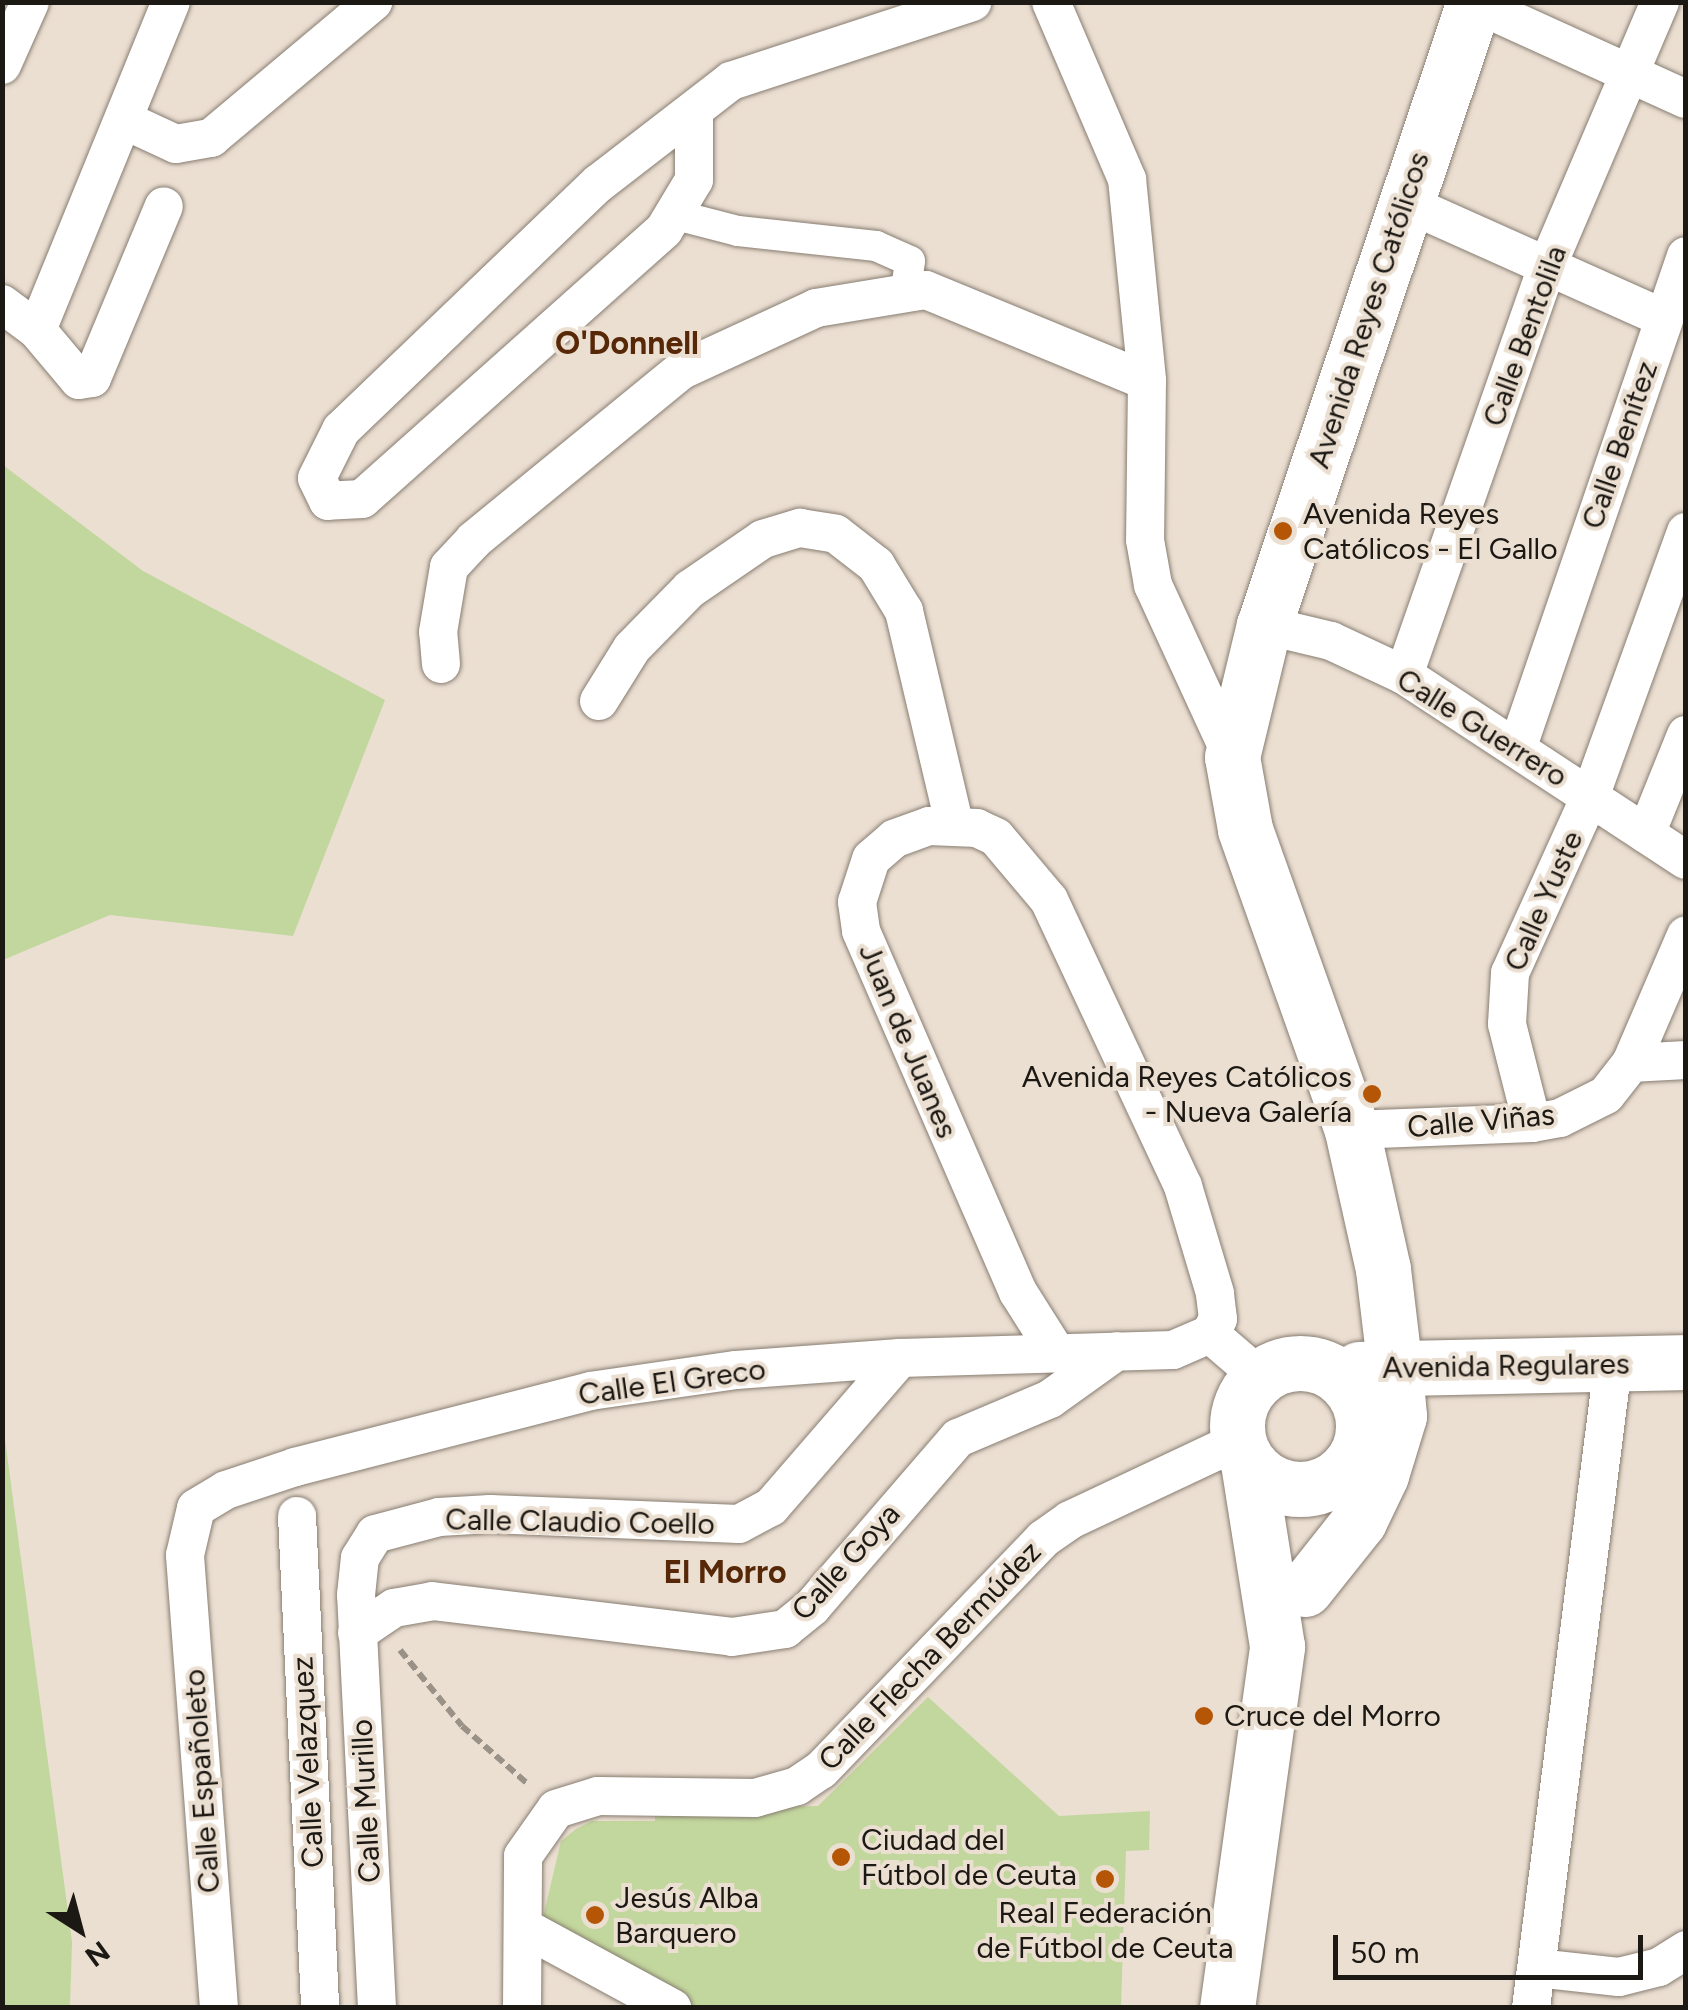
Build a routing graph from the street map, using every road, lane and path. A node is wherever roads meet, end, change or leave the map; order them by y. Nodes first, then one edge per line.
1 (30, 2) edge
2 (171, 2) edge
3 (373, 2) edge
4 (972, 2) edge
5 (1051, 2) edge
6 (1660, 2) edge
7 (1474, 3) edge
8 (2, 66) edge
9 (1632, 76) junction
10 (1686, 99) edge
11 (694, 114) junction
12 (124, 120) junction
13 (1404, 202) junction
14 (164, 206) dead end
15 (676, 215) junction
16 (1686, 256) edge
17 (1549, 262) junction
18 (906, 289) junction
19 (2, 304) edge
20 (1674, 322) edge
21 (37, 330) junction
22 (1147, 381) junction
23 (1686, 532) edge
24 (1264, 625) junction
25 (441, 664) dead end
26 (1404, 676) junction
27 (599, 700) dead end
28 (1686, 735) edge
29 (1516, 749) junction
30 (1232, 757) junction
31 (1590, 797) junction
32 (955, 826) junction
33 (1646, 834) junction
34 (1686, 860) edge
35 (1682, 951) edge
36 (1686, 1060) edge
37 (1631, 1063) junction
38 (1532, 1124) junction
39 (1352, 1130) junction
40 (1387, 1303) junction
41 (1210, 1334) junction
42 (1056, 1352) junction
43 (1116, 1352) junction
44 (900, 1358) junction
45 (1686, 1362) edge
46 (1613, 1365) junction
47 (1326, 1368) junction
48 (1260, 1377) junction
49 (1397, 1393) junction
50 (1243, 1452) junction
51 (1342, 1472) junction
52 (296, 1516) dead end
53 (186, 1555) joint
54 (1305, 1589) junction
55 (363, 1616) junction
56 (1276, 1646) junction
57 (556, 1809) junction
58 (523, 1927) junction
59 (1686, 1950) edge
60 (1537, 1968) junction
61 (218, 2008) edge
62 (320, 2008) edge
63 (378, 2008) edge
64 (522, 2008) edge
65 (672, 2008) edge
66 (1227, 2008) edge
67 (1531, 2008) edge

1 - 8 street
2 - 12 street
3 - 12 street
4 - 11 street
5 - 22 street
6 - 9 street, Calle Bentolila
7 - 9 street
7 - 13 main road, Avenida Reyes Católicos
9 - 10 street
9 - 17 street, Calle Bentolila
11 - 15 street
11 - 15 street
12 - 21 street
13 - 17 street
13 - 24 main road, Avenida Reyes Católicos
14 - 21 street
15 - 18 street
16 - 20 street, Calle Benítez
17 - 20 street
17 - 26 street, Calle Bentolila
18 - 22 street
18 - 25 street
19 - 21 street
20 - 29 street, Calle Benítez
22 - 30 street
23 - 31 street, Calle Yuste
24 - 26 street, Calle Guerrero
24 - 30 main road, Avenida Reyes Católicos
26 - 29 street, Calle Guerrero
27 - 32 street
28 - 33 street
29 - 31 street, Calle Guerrero
30 - 39 main road, Avenida Reyes Católicos
31 - 33 street, Calle Guerrero
31 - 38 street, Calle Yuste
32 - 41 street, Juan de Juanes
32 - 42 street, Juan de Juanes
33 - 34 street, Calle Guerrero
35 - 37 street, Calle Viñas
36 - 37 street
37 - 38 street, Calle Viñas
38 - 39 street, Calle Viñas
39 - 40 main road, Avenida Reyes Católicos
40 - 47 main road
40 - 49 main road, Avenida Reyes Católicos
41 - 43 street, Calle El Greco
41 - 48 street
42 - 43 street, Calle El Greco
42 - 44 street, Calle El Greco
43 - 55 street, Calle Goya
44 - 53 street, Calle El Greco
44 - 55 street, Calle Claudio Coello
45 - 46 main road, Avenida Regulares
46 - 49 main road, Avenida Regulares
46 - 60 street
47 - 48 main road
47 - 49 main road, Avenida Regulares
47 - 51 main road
48 - 50 main road
49 - 51 main road
49 - 54 main road
50 - 51 main road
50 - 56 main road
50 - 57 street, Calle Flecha Bermúdez
51 - 54 main road
52 - 62 street, Calle Velazquez
53 - 61 street, Calle Españoleto
54 - 56 main road
55 - 57 path
55 - 63 street, Calle Murillo
56 - 66 main road
57 - 58 street
58 - 64 street
58 - 65 street
59 - 60 street
60 - 67 street

